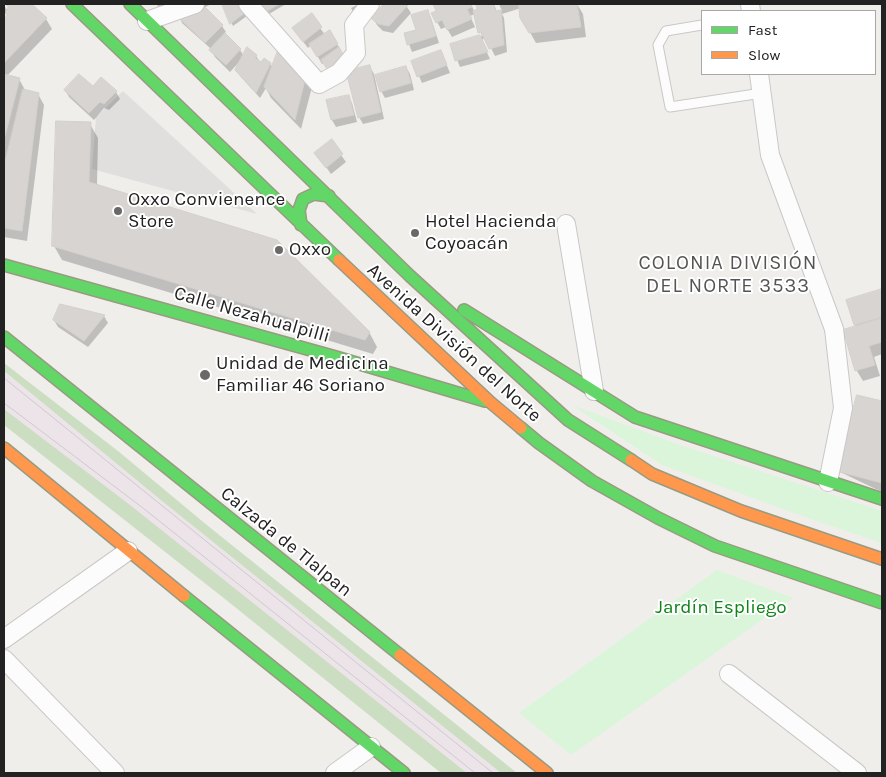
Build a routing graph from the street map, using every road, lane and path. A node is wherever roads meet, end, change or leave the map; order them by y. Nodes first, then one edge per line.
1 (72, 4) edge
2 (130, 4) edge
3 (195, 4) edge
4 (248, 4) edge
5 (370, 4) edge
6 (147, 20) junction
7 (701, 25) edge
8 (759, 75) edge
9 (165, 77) dead end
10 (220, 91) junction
11 (762, 93) junction
12 (220, 110) dead end
13 (205, 116) dead end
14 (328, 196) junction
15 (566, 224) dead end
16 (301, 225) junction
17 (4, 265) edge
18 (410, 276) junction
19 (4, 337) edge
20 (594, 391) junction
21 (490, 402) junction
22 (4, 448) edge
23 (828, 482) junction
24 (882, 499) edge
25 (128, 551) junction
26 (882, 559) edge
27 (882, 603) edge
28 (4, 639) edge
29 (4, 659) edge
30 (729, 674) dead end
31 (371, 747) junction
32 (115, 773) edge
33 (335, 773) edge
34 (404, 773) edge
35 (547, 773) edge
36 (857, 773) edge

1 - 16 main road, Avenida División del Norte
2 - 6 main road, Avenida División del Norte
3 - 6 street
4 - 5 street
6 - 10 main road, Avenida División del Norte
7 - 11 lane
8 - 11 street
9 - 13 main road
10 - 12 main road
10 - 14 main road, Avenida División del Norte
11 - 23 street
14 - 16 main road
14 - 18 main road, Avenida División del Norte
15 - 20 street
16 - 21 main road, Avenida División del Norte
17 - 21 main road, Calle Nezahualpilli
18 - 20 main road, Avenida División del Norte
18 - 26 main road, Avenida División del Norte
19 - 35 main road, Calzada de Tlalpan
20 - 23 main road, Avenida División del Norte
21 - 27 main road, Avenida División del Norte
22 - 25 main road
23 - 24 main road, Avenida División del Norte
25 - 28 street
25 - 31 main road
29 - 32 street
30 - 36 street
31 - 33 street
31 - 34 main road

